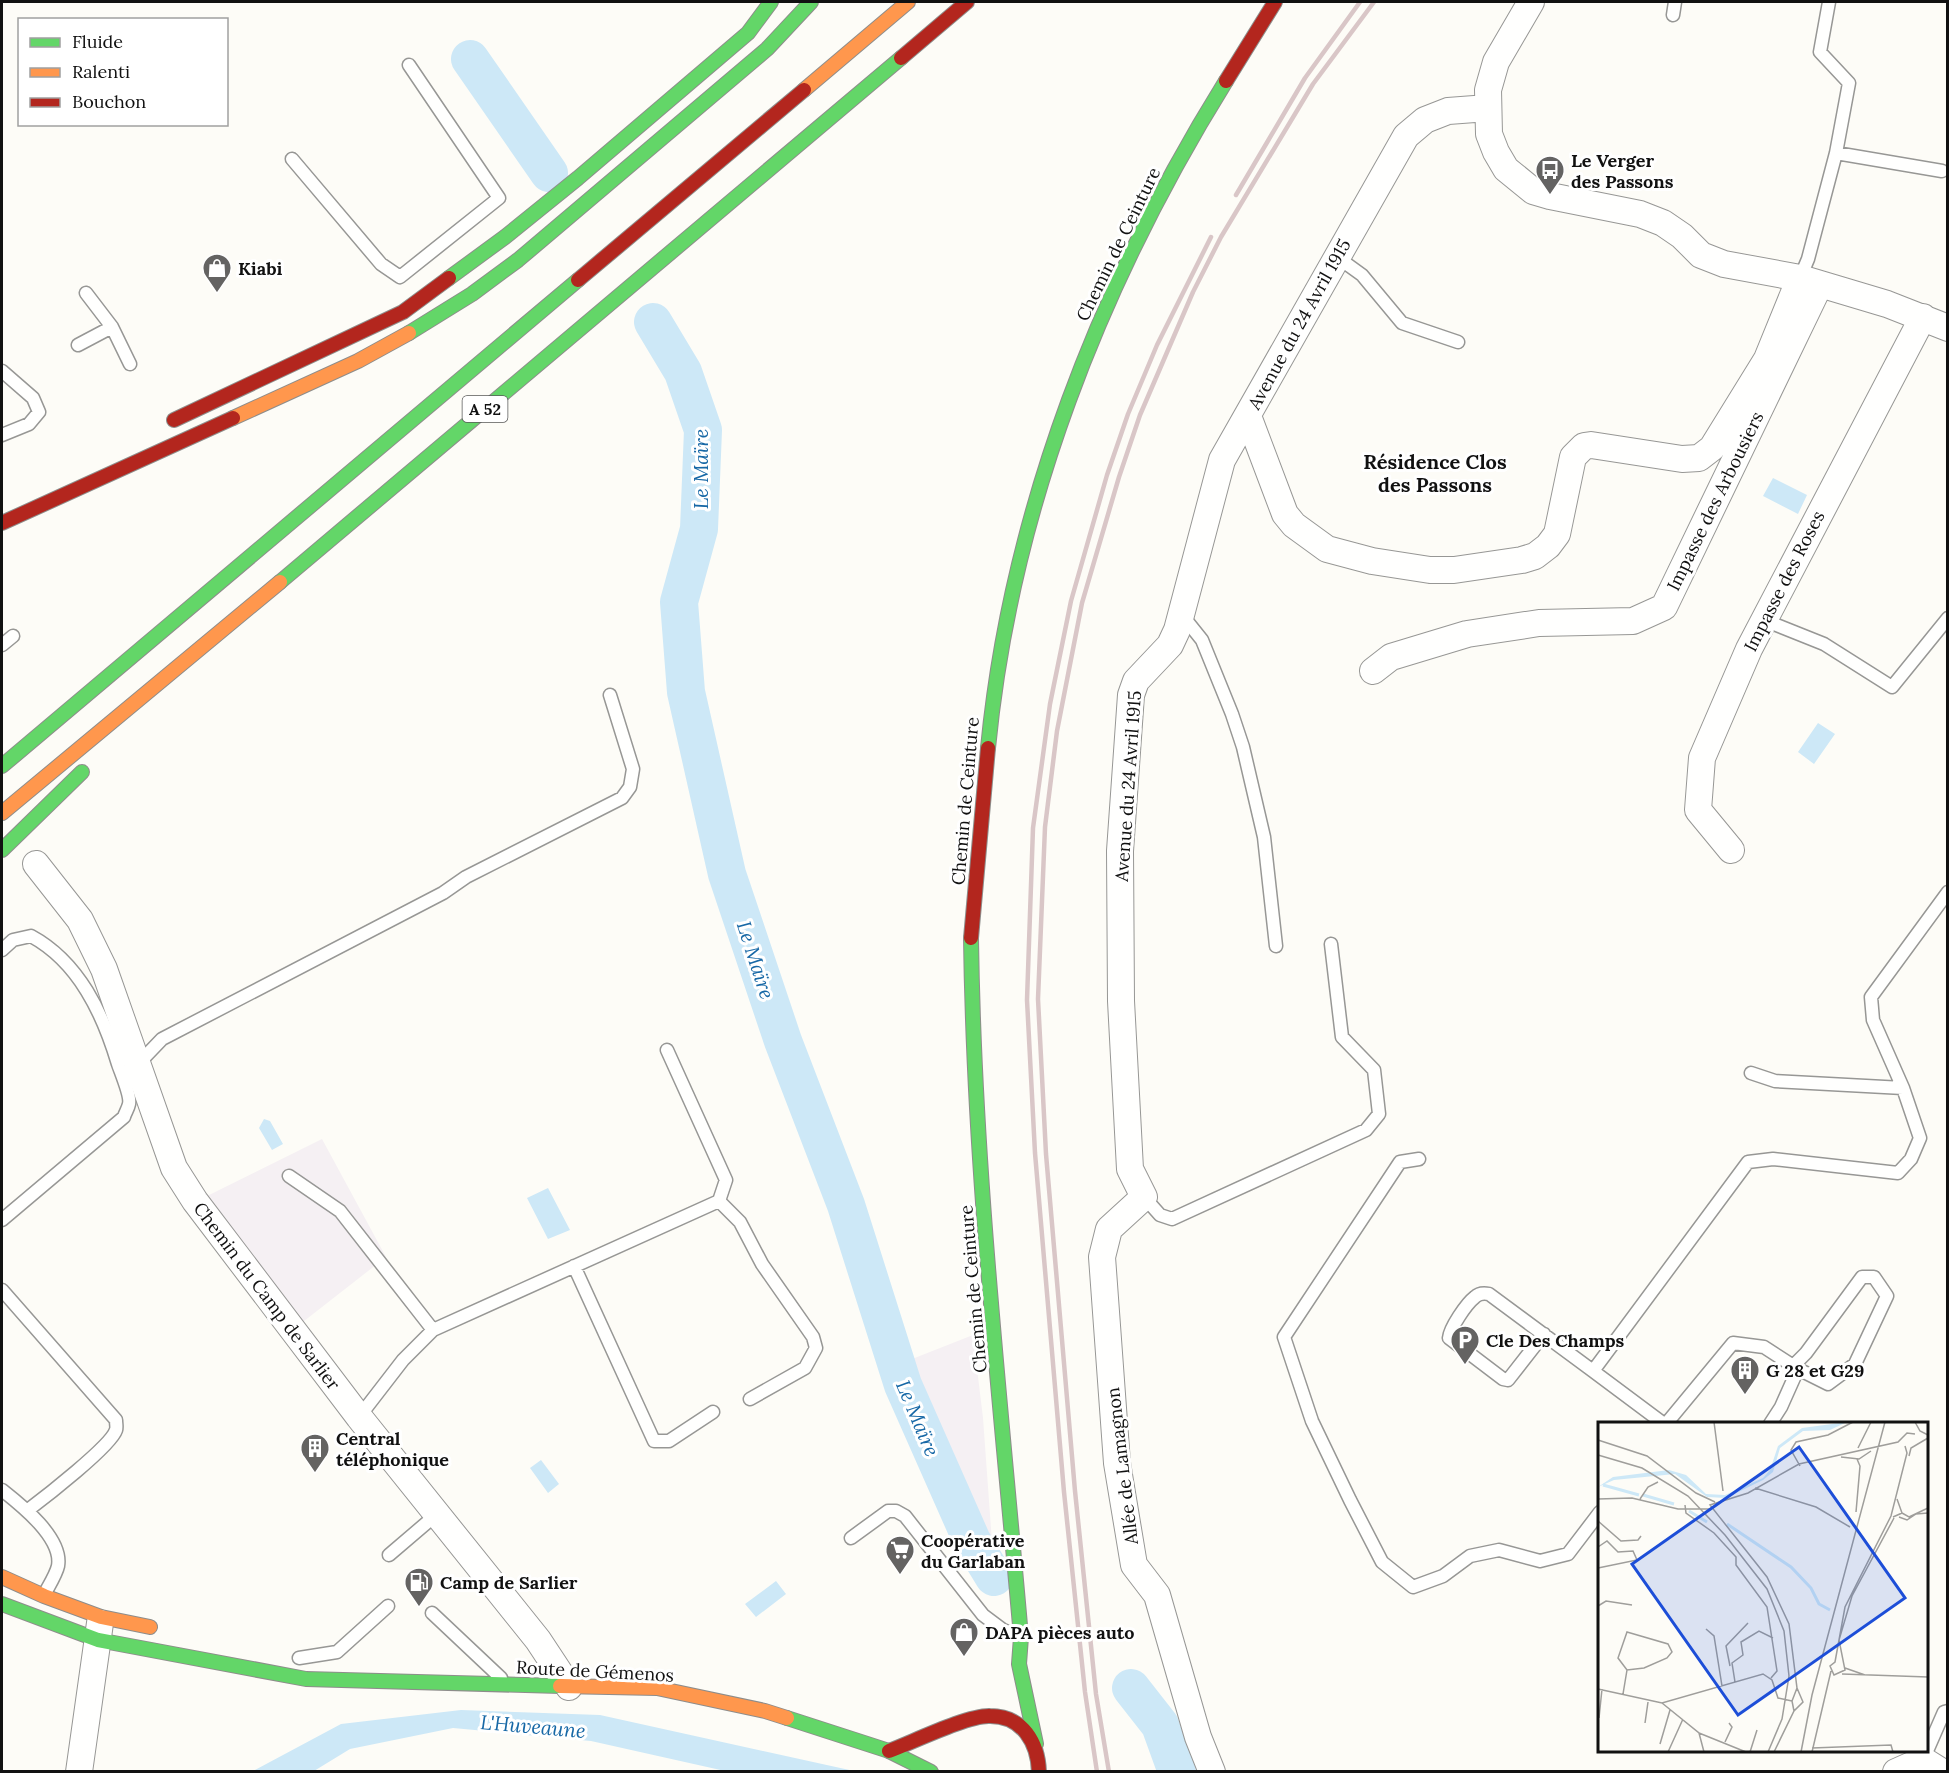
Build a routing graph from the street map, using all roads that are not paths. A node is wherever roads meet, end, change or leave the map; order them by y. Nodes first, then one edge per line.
1 (771, 2) edge
2 (811, 2) edge
3 (908, 2) edge
4 (967, 2) edge
5 (1275, 2) edge
6 (1531, 2) edge
7 (1675, 2) edge
8 (1829, 2) edge
9 (1673, 15) dead end
10 (410, 64) dead end
11 (1488, 108) junction
12 (1836, 153) junction
13 (292, 159) dead end
14 (1942, 171) dead end
15 (1337, 257) junction
16 (1810, 281) junction
17 (86, 293) dead end
18 (1923, 317) junction
19 (112, 327) junction
20 (1947, 328) edge
21 (1458, 342) dead end
22 (78, 345) dead end
23 (130, 364) dead end
24 (2, 371) edge
25 (1248, 416) junction
26 (161, 426) dead end
27 (2, 435) edge
28 (433, 454) junction
29 (2, 523) edge
30 (1182, 614) junction
31 (1947, 618) edge
32 (1764, 620) junction
33 (13, 636) dead end
34 (2, 645) edge
35 (1373, 671) dead end
36 (190, 675) dead end
37 (610, 695) dead end
38 (94, 761) dead end
39 (2, 765) edge
40 (2, 813) edge
41 (2, 850) edge
42 (1731, 850) dead end
43 (36, 864) dead end
44 (1947, 892) edge
45 (1331, 944) dead end
46 (1276, 946) dead end
47 (2, 950) edge
48 (667, 1050) dead end
49 (138, 1064) junction
50 (1750, 1073) dead end
51 (1903, 1088) junction
52 (1419, 1159) dead end
53 (290, 1176) dead end
54 (1144, 1197) junction
55 (719, 1201) junction
56 (2, 1220) edge
57 (574, 1266) junction
58 (2, 1290) edge
59 (433, 1330) junction
60 (1544, 1334) junction
61 (1796, 1368) junction
62 (1593, 1371) junction
63 (750, 1399) dead end
64 (713, 1412) dead end
65 (359, 1417) junction
66 (1662, 1422) edge
67 (1667, 1422) edge
68 (1771, 1422) edge
69 (2, 1490) edge
70 (28, 1510) junction
71 (1598, 1513) edge
72 (437, 1514) junction
73 (851, 1538) dead end
74 (389, 1555) dead end
75 (2, 1577) edge
76 (44, 1596) junction
77 (2, 1604) edge
78 (388, 1606) dead end
79 (432, 1613) dead end
80 (99, 1628) junction
81 (159, 1629) dead end
82 (1021, 1637) junction
83 (293, 1656) joint
84 (1019, 1664) junction
85 (363, 1681) junction
86 (1008, 1683) dead end
87 (508, 1685) junction
88 (569, 1687) junction
89 (996, 1702) dead end
90 (1947, 1711) edge
91 (988, 1714) junction
92 (967, 1720) junction
93 (949, 1740) dead end
94 (1036, 1744) junction
95 (889, 1751) junction
96 (1932, 1766) edge
97 (938, 1768) edge
98 (1040, 1771) edge
99 (79, 1772) edge
100 (1212, 1772) edge
101 (1896, 1772) edge

1 - 26 main road
2 - 29 main road
3 - 39 main road, A 52
4 - 28 main road, A 52
5 - 82 main road, Chemin de Ceinture
6 - 11 street
7 - 9 lane
8 - 12 lane
10 - 13 lane
11 - 15 street, Avenue du 24 Avril 1915
11 - 16 street
12 - 14 lane
12 - 16 lane
15 - 21 lane
15 - 25 street, Avenue du 24 Avril 1915
16 - 18 street
16 - 25 street
16 - 35 street, Impasse des Arbousiers
17 - 19 lane
18 - 20 street
18 - 32 street, Impasse des Roses
19 - 22 lane
19 - 23 lane
24 - 27 lane
25 - 30 street, Avenue du 24 Avril 1915
28 - 36 main road
28 - 40 main road, A 52
30 - 46 lane
30 - 54 street, Avenue du 24 Avril 1915
31 - 32 lane
32 - 42 street, Impasse des Roses
33 - 34 lane
37 - 49 lane
38 - 41 main road
43 - 49 street, Chemin du Camp de Sarlier
44 - 51 lane
45 - 54 lane
47 - 56 lane
48 - 55 lane
49 - 65 street, Chemin du Camp de Sarlier
50 - 51 lane
51 - 62 lane
52 - 71 lane
53 - 59 lane
54 - 100 street, Allée de Lamagnon
55 - 57 lane
55 - 63 lane
57 - 59 lane
57 - 64 lane
58 - 70 lane
59 - 65 lane
60 - 60 lane
60 - 62 lane
61 - 61 lane
61 - 67 lane
61 - 68 lane
62 - 66 lane
65 - 72 street, Chemin du Camp de Sarlier
69 - 70 lane
70 - 76 lane
72 - 74 lane
72 - 88 street, Chemin du Camp de Sarlier
73 - 82 lane
75 - 76 main road, Route de Gémenos
76 - 80 main road, Route de Gémenos
77 - 80 main road, Route de Gémenos
78 - 83 lane
79 - 87 lane
80 - 81 main road, Route de Gémenos
80 - 85 main road, Route de Gémenos
80 - 99 street
82 - 84 main road, Chemin de Ceinture
83 - 85 main road, Route de Gémenos
84 - 86 main road, Chemin de Ceinture
84 - 94 main road, Chemin de Ceinture
85 - 87 main road, Route de Gémenos
87 - 88 main road, Route de Gémenos
88 - 95 main road, Route de Gémenos
89 - 91 main road
90 - 96 lane
91 - 92 main road
91 - 94 main road
92 - 93 main road
92 - 95 main road
94 - 98 main road, Chemin de Ceinture
95 - 97 main road, Route de Gémenos
96 - 101 street

